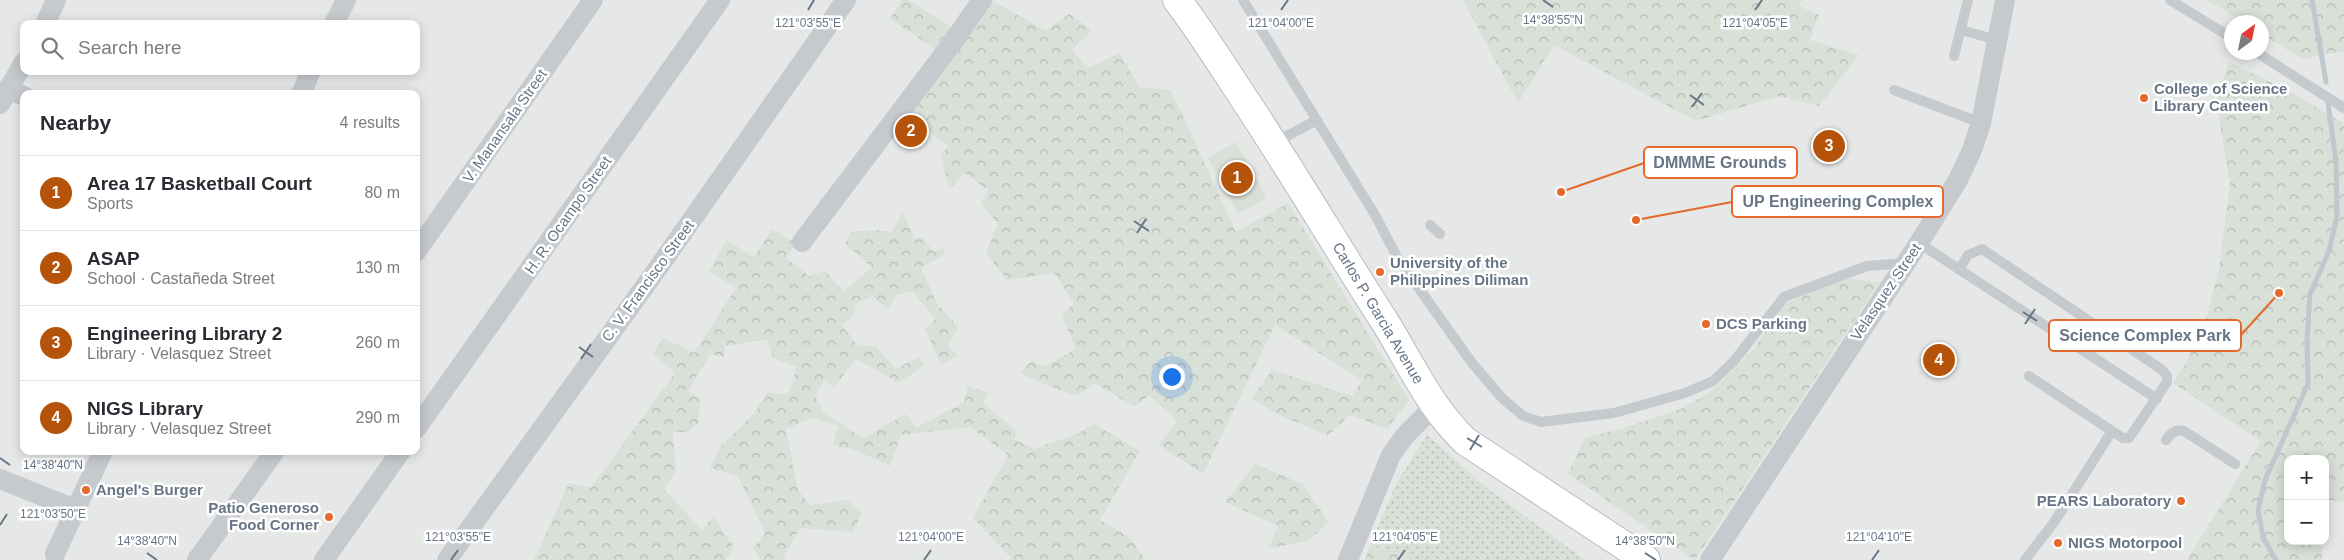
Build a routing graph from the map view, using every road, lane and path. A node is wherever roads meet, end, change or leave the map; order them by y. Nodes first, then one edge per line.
1 (56, 0) edge
2 (346, 0) edge
3 (593, 0) edge
4 (720, 0) edge
5 (846, 0) edge
6 (982, 0) edge
7 (1177, 0) edge
8 (1243, 0) edge
9 (1968, 0) edge
10 (2005, 0) edge
11 (2170, 0) edge
12 (47, 20) edge
13 (336, 20) edge
14 (1961, 30) junction
15 (2224, 33) edge
16 (1997, 40) junction
17 (1954, 56) dead end
18 (2269, 60) edge
19 (20, 72) edge
20 (309, 75) edge
21 (303, 90) edge
22 (1894, 90) dead end
23 (10, 96) edge
24 (2344, 108) edge
25 (1317, 120) junction
26 (1981, 123) junction
27 (1274, 143) junction
28 (1430, 225) dead end
29 (1440, 234) dead end
30 (802, 242) dead end
31 (1919, 243) junction
32 (420, 246) edge
33 (1905, 263) junction
34 (1959, 270) junction
35 (2029, 376) dead end
36 (2157, 399) junction
37 (1434, 406) junction
38 (420, 423) edge
39 (2112, 431) junction
40 (2166, 440) dead end
41 (101, 455) edge
42 (272, 455) edge
43 (398, 455) edge
44 (2235, 464) dead end
45 (0, 479) edge
46 (75, 510) junction
47 (54, 554) dead end
48 (198, 560) edge
49 (324, 560) edge
50 (447, 560) edge
51 (1348, 560) edge
52 (1646, 560) edge
53 (1710, 560) edge
54 (2025, 560) edge

1 - 12 street
2 - 13 street
3 - 32 street, V. Manansala Street
4 - 38 street, H. R. Ocampo Street
5 - 50 street, C. V. Francisco Street
6 - 30 street
7 - 27 main road, Carlos P. Garcia Avenue
8 - 25 lane
9 - 14 lane
10 - 16 street, Velasquez Street
11 - 15 lane
14 - 16 lane
14 - 17 lane
16 - 26 street, Velasquez Street
18 - 24 lane
19 - 23 street
20 - 21 street
22 - 26 lane
25 - 27 lane
25 - 33 lane
26 - 31 street, Velasquez Street
27 - 37 main road, Carlos P. Garcia Avenue
28 - 29 lane
31 - 33 street, Velasquez Street
31 - 34 lane
33 - 53 street, Velasquez Street
34 - 36 lane
34 - 36 lane
35 - 39 lane
36 - 39 lane
37 - 51 street
37 - 52 main road, Carlos P. Garcia Avenue
39 - 54 lane
40 - 44 lane
41 - 46 street
42 - 48 street
43 - 49 street
45 - 46 street
46 - 47 street

